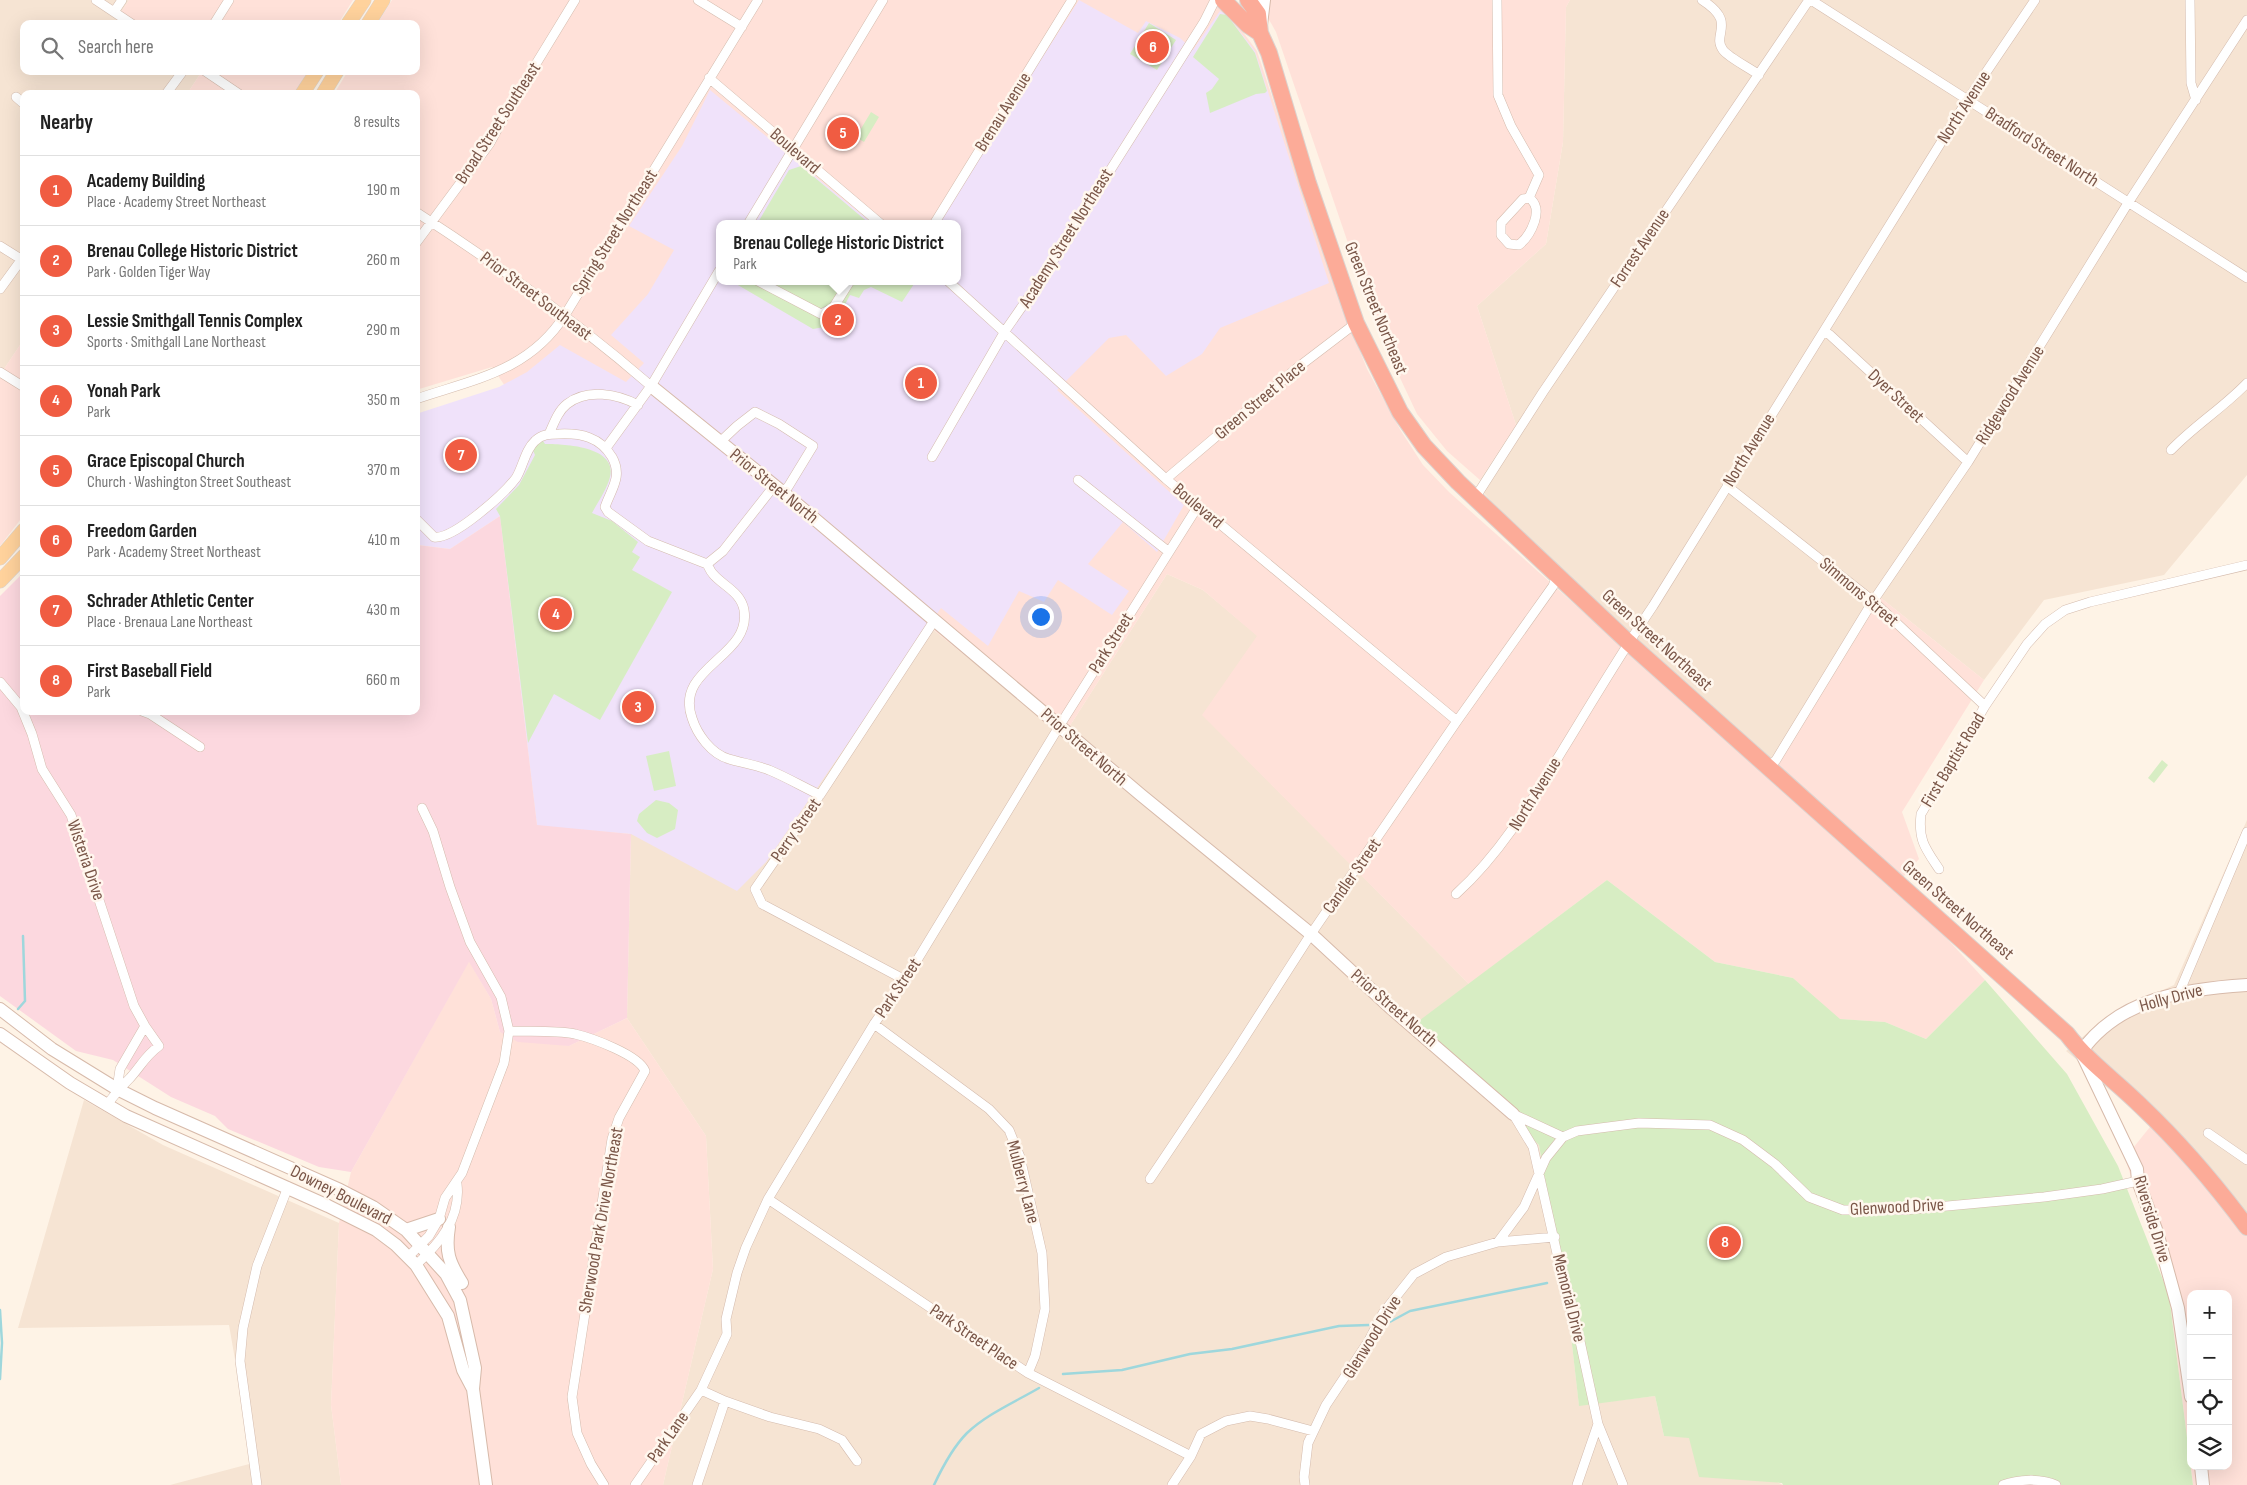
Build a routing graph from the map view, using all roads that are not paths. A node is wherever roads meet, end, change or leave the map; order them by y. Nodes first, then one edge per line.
1 (96, 0) edge
2 (122, 0) edge
3 (229, 0) edge
4 (364, 0) edge
5 (383, 0) edge
6 (574, 0) edge
7 (698, 0) edge
8 (758, 0) edge
9 (883, 0) edge
10 (1072, 0) edge
11 (1215, 0) edge
12 (1223, 0) edge
13 (1248, 0) edge
14 (1264, 0) edge
15 (1497, 0) edge
16 (1702, 0) edge
17 (1810, 0) edge
18 (2035, 0) edge
19 (2190, 0) edge
20 (114, 12) junction
21 (126, 20) edge
22 (216, 20) edge
23 (351, 20) edge
24 (370, 20) edge
25 (2247, 20) edge
26 (742, 27) junction
27 (1260, 33) junction
28 (180, 75) edge
29 (211, 75) edge
30 (314, 75) edge
31 (335, 75) edge
32 (1759, 75) junction
33 (709, 78) junction
34 (169, 90) edge
35 (233, 90) edge
36 (305, 90) edge
37 (326, 90) edge
38 (16, 97) dead end
39 (1968, 99) junction
40 (20, 100) edge
41 (2196, 100) junction
42 (794, 149) junction
43 (1529, 198) junction
44 (2128, 202) junction
45 (420, 214) edge
46 (750, 220) edge
47 (876, 220) edge
48 (936, 220) edge
49 (432, 222) junction
50 (420, 238) edge
51 (0, 246) edge
52 (20, 257) edge
53 (20, 263) edge
54 (716, 276) edge
55 (2247, 278) edge
56 (766, 285) edge
57 (847, 285) edge
58 (953, 285) edge
59 (0, 289) edge
60 (565, 315) junction
61 (1356, 323) junction
62 (1005, 331) junction
63 (1824, 331) junction
64 (0, 372) edge
65 (2247, 383) edge
66 (20, 384) edge
67 (651, 386) junction
68 (420, 398) edge
69 (638, 404) junction
70 (549, 434) junction
71 (720, 442) junction
72 (606, 448) junction
73 (2171, 450) dead end
74 (932, 457) dead end
75 (1968, 462) junction
76 (1166, 479) junction
77 (1078, 480) dead end
78 (1727, 486) junction
79 (778, 489) junction
80 (1475, 498) junction
81 (1198, 506) junction
82 (420, 523) edge
83 (20, 535) edge
84 (1169, 552) junction
85 (0, 558) edge
86 (20, 560) edge
87 (707, 564) junction
88 (2247, 565) edge
89 (1557, 576) junction
90 (0, 581) edge
91 (1873, 601) junction
92 (934, 621) junction
93 (1628, 642) junction
94 (0, 682) edge
95 (20, 704) edge
96 (1985, 706) junction
97 (26, 715) edge
98 (152, 715) edge
99 (1457, 721) junction
100 (1060, 725) junction
101 (200, 747) dead end
102 (1768, 768) junction
103 (820, 796) junction
104 (422, 808) dead end
105 (2247, 832) edge
106 (1939, 869) dead end
107 (1456, 894) dead end
108 (1311, 934) junction
109 (905, 980) junction
110 (2247, 985) edge
111 (2179, 993) junction
112 (0, 1009) edge
113 (874, 1024) junction
114 (145, 1026) junction
115 (508, 1031) junction
116 (0, 1034) edge
117 (2081, 1052) junction
118 (118, 1089) junction
119 (107, 1105) junction
120 (1512, 1114) junction
121 (2208, 1133) dead end
122 (1563, 1137) junction
123 (2247, 1160) edge
124 (293, 1170) junction
125 (1538, 1173) junction
126 (263, 1176) junction
127 (1150, 1179) dead end
128 (2138, 1181) junction
129 (320, 1182) junction
130 (457, 1184) junction
131 (288, 1187) junction
132 (768, 1199) junction
133 (444, 1223) junction
134 (2247, 1227) edge
135 (406, 1230) junction
136 (1555, 1237) junction
137 (1498, 1242) junction
138 (425, 1250) junction
139 (412, 1261) junction
140 (465, 1318) junction
141 (1028, 1373) junction
142 (2189, 1380) edge
143 (473, 1389) junction
144 (701, 1390) junction
145 (725, 1401) junction
146 (1598, 1424) junction
147 (1313, 1431) junction
148 (1191, 1456) junction
149 (857, 1461) dead end
150 (257, 1485) edge
151 (486, 1485) edge
152 (604, 1485) edge
153 (634, 1485) edge
154 (697, 1485) edge
155 (1172, 1485) edge
156 (1305, 1485) edge
157 (1577, 1485) edge
158 (1623, 1485) edge
159 (2003, 1485) edge
160 (2056, 1485) edge

1 - 20 street
2 - 20 street
3 - 22 street
4 - 23 main road
5 - 24 main road
6 - 49 street, Broad Street Southeast
7 - 26 street
8 - 26 street, Spring Street Northeast
9 - 42 street
10 - 48 street, Brenau Avenue
11 - 62 street, Academy Street Northeast
12 - 27 highway
13 - 27 highway, Green Street Northeast
14 - 27 main road
15 - 43 street
16 - 32 street
17 - 32 street, Forrest Avenue
17 - 39 street, Bradford Street North
18 - 39 street, North Avenue
19 - 41 street
20 - 21 street
25 - 41 street, Ridgewood Avenue
26 - 33 street, Spring Street Northeast
27 - 61 highway, Green Street Northeast
28 - 34 street
29 - 35 street
30 - 36 main road
31 - 37 main road
32 - 80 street, Forrest Avenue
33 - 42 street, Boulevard
33 - 60 street, Spring Street Northeast
38 - 40 street
39 - 44 street, Bradford Street North
39 - 63 street, North Avenue
41 - 44 street, Ridgewood Avenue
42 - 46 street
42 - 47 street, Boulevard
43 - 43 street
44 - 55 street, Bradford Street North
44 - 75 street, Ridgewood Avenue
45 - 49 street, Prior Street Southeast
49 - 50 street, Broad Street Southeast
49 - 60 street, Prior Street Southeast
51 - 52 street
53 - 59 street
54 - 67 street
56 - 57 street
58 - 62 street, Boulevard
60 - 67 street, Prior Street Southeast
60 - 68 street, Spring Street Northeast
61 - 76 street, Green Street Place
61 - 80 highway, Green Street Northeast
62 - 74 street, Academy Street Northeast
62 - 76 street, Boulevard
63 - 75 street, Dyer Street
63 - 78 street, North Avenue
64 - 66 street
65 - 73 street
67 - 69 street
67 - 71 main road, Prior Street North
69 - 70 street
69 - 72 street
70 - 72 street
70 - 82 street
71 - 79 main road, Prior Street North
71 - 79 street
72 - 87 street
75 - 91 street, Ridgewood Avenue
76 - 81 street, Boulevard
77 - 84 street
78 - 91 street, Simmons Street
78 - 93 street, North Avenue
79 - 87 street
79 - 92 main road, Prior Street North
80 - 89 highway, Green Street Northeast
81 - 84 street, Park Street
81 - 99 street, Boulevard
83 - 85 main road
84 - 100 street, Park Street
86 - 90 main road
87 - 103 street
88 - 96 street, First Baptist Road
89 - 93 highway, Green Street Northeast
89 - 99 street, Candler Street
91 - 96 street, Simmons Street
91 - 102 street, Ridgewood Avenue
92 - 100 main road, Prior Street North
92 - 103 street, Perry Street
93 - 102 highway, Green Street Northeast
93 - 107 street, North Avenue
94 - 95 street, Wisteria Drive
96 - 106 street, First Baptist Road
97 - 114 street, Wisteria Drive
98 - 101 street
99 - 108 street, Candler Street
100 - 108 main road, Prior Street North
100 - 109 street, Park Street
102 - 117 highway, Green Street Northeast
103 - 109 street, Perry Street
104 - 115 street
105 - 111 street
108 - 120 main road, Prior Street North
108 - 127 street, Candler Street
109 - 113 street, Park Street
110 - 111 main road, Holly Drive
111 - 117 main road, Holly Drive
112 - 118 main road, Downey Boulevard
113 - 132 street, Park Street
113 - 141 street, Mulberry Lane
114 - 118 street
114 - 118 street, Wisteria Drive
115 - 130 street
115 - 152 street, Sherwood Park Drive Northeast
116 - 119 main road, Downey Boulevard
117 - 128 main road, Riverside Drive
117 - 134 highway, Green Street Northeast
118 - 119 street
118 - 124 main road, Downey Boulevard
119 - 126 main road, Downey Boulevard
120 - 122 street
120 - 125 street, Memorial Drive
121 - 123 street
122 - 125 street
122 - 128 street, Glenwood Drive
124 - 126 main road
124 - 129 main road, Downey Boulevard
125 - 136 street, Memorial Drive
125 - 137 street
126 - 131 main road, Downey Boulevard
128 - 142 main road, Riverside Drive
129 - 131 main road
129 - 135 main road, Downey Boulevard
130 - 133 street
130 - 133 street
131 - 139 main road, Downey Boulevard
131 - 150 street
132 - 141 street, Park Street Place
132 - 144 street, Park Street
133 - 135 main road
133 - 138 street
133 - 140 main road
135 - 138 main road, Downey Boulevard
136 - 137 street, Glenwood Drive
136 - 146 street, Memorial Drive
137 - 147 street, Glenwood Drive
138 - 139 street
138 - 140 main road, Downey Boulevard
139 - 143 main road, Downey Boulevard
140 - 143 main road, Downey Boulevard
141 - 148 street, Park Street Place
143 - 151 main road
144 - 145 street
144 - 153 street, Park Lane
145 - 149 street
145 - 154 street
146 - 157 street
146 - 158 street, Memorial Drive
147 - 148 street
147 - 156 street, Glenwood Drive
148 - 155 street
159 - 160 street

